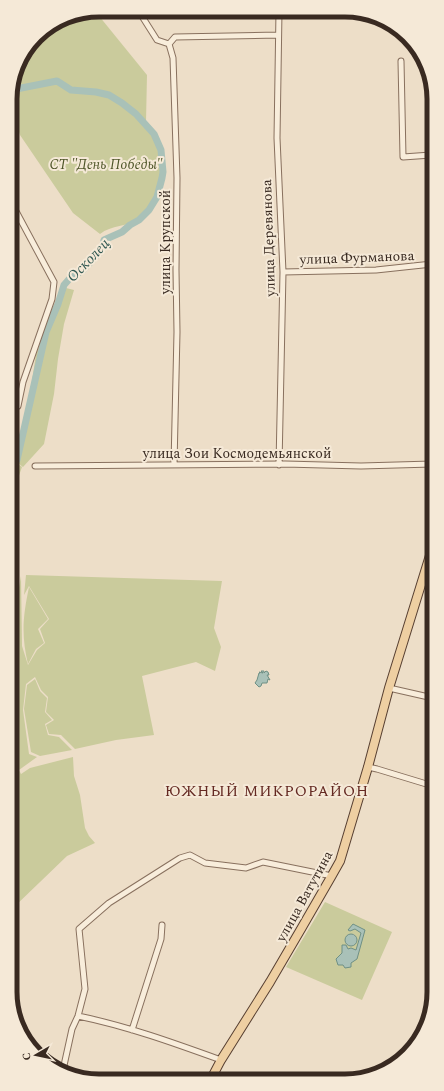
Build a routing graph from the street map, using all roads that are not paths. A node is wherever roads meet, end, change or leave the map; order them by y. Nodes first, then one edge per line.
1 (142, 17) edge
2 (278, 17) edge
3 (278, 35) junction
4 (169, 44) junction
5 (401, 61) dead end
6 (427, 155) edge
7 (17, 215) edge
8 (427, 265) edge
9 (283, 272) junction
10 (18, 406) dead end
11 (427, 464) edge
12 (174, 465) junction
13 (279, 465) junction
14 (35, 466) dead end
15 (427, 565) edge
16 (389, 688) junction
17 (427, 697) edge
18 (368, 767) junction
19 (427, 784) edge
20 (332, 876) junction
21 (162, 925) dead end
22 (78, 1016) junction
23 (132, 1030) junction
24 (221, 1060) junction
25 (64, 1066) edge
26 (214, 1074) edge

1 - 4 street
2 - 3 street, улица Деревянова
3 - 4 street
3 - 9 street, улица Деревянова
4 - 12 street, улица Крупской
5 - 6 street
7 - 10 street
8 - 9 street, улица Фурманова
9 - 13 street, улица Деревянова
11 - 13 street, улица Зои Космодемьянской
12 - 13 street, улица Зои Космодемьянской
12 - 14 street, улица Зои Космодемьянской
15 - 16 main road, улица Ватутина
16 - 17 street
16 - 18 main road, улица Ватутина
18 - 19 street
18 - 20 main road, улица Ватутина
20 - 22 street
20 - 24 main road, улица Ватутина
21 - 23 street
22 - 23 street
22 - 25 street
23 - 24 street
24 - 26 main road, улица Ватутина

